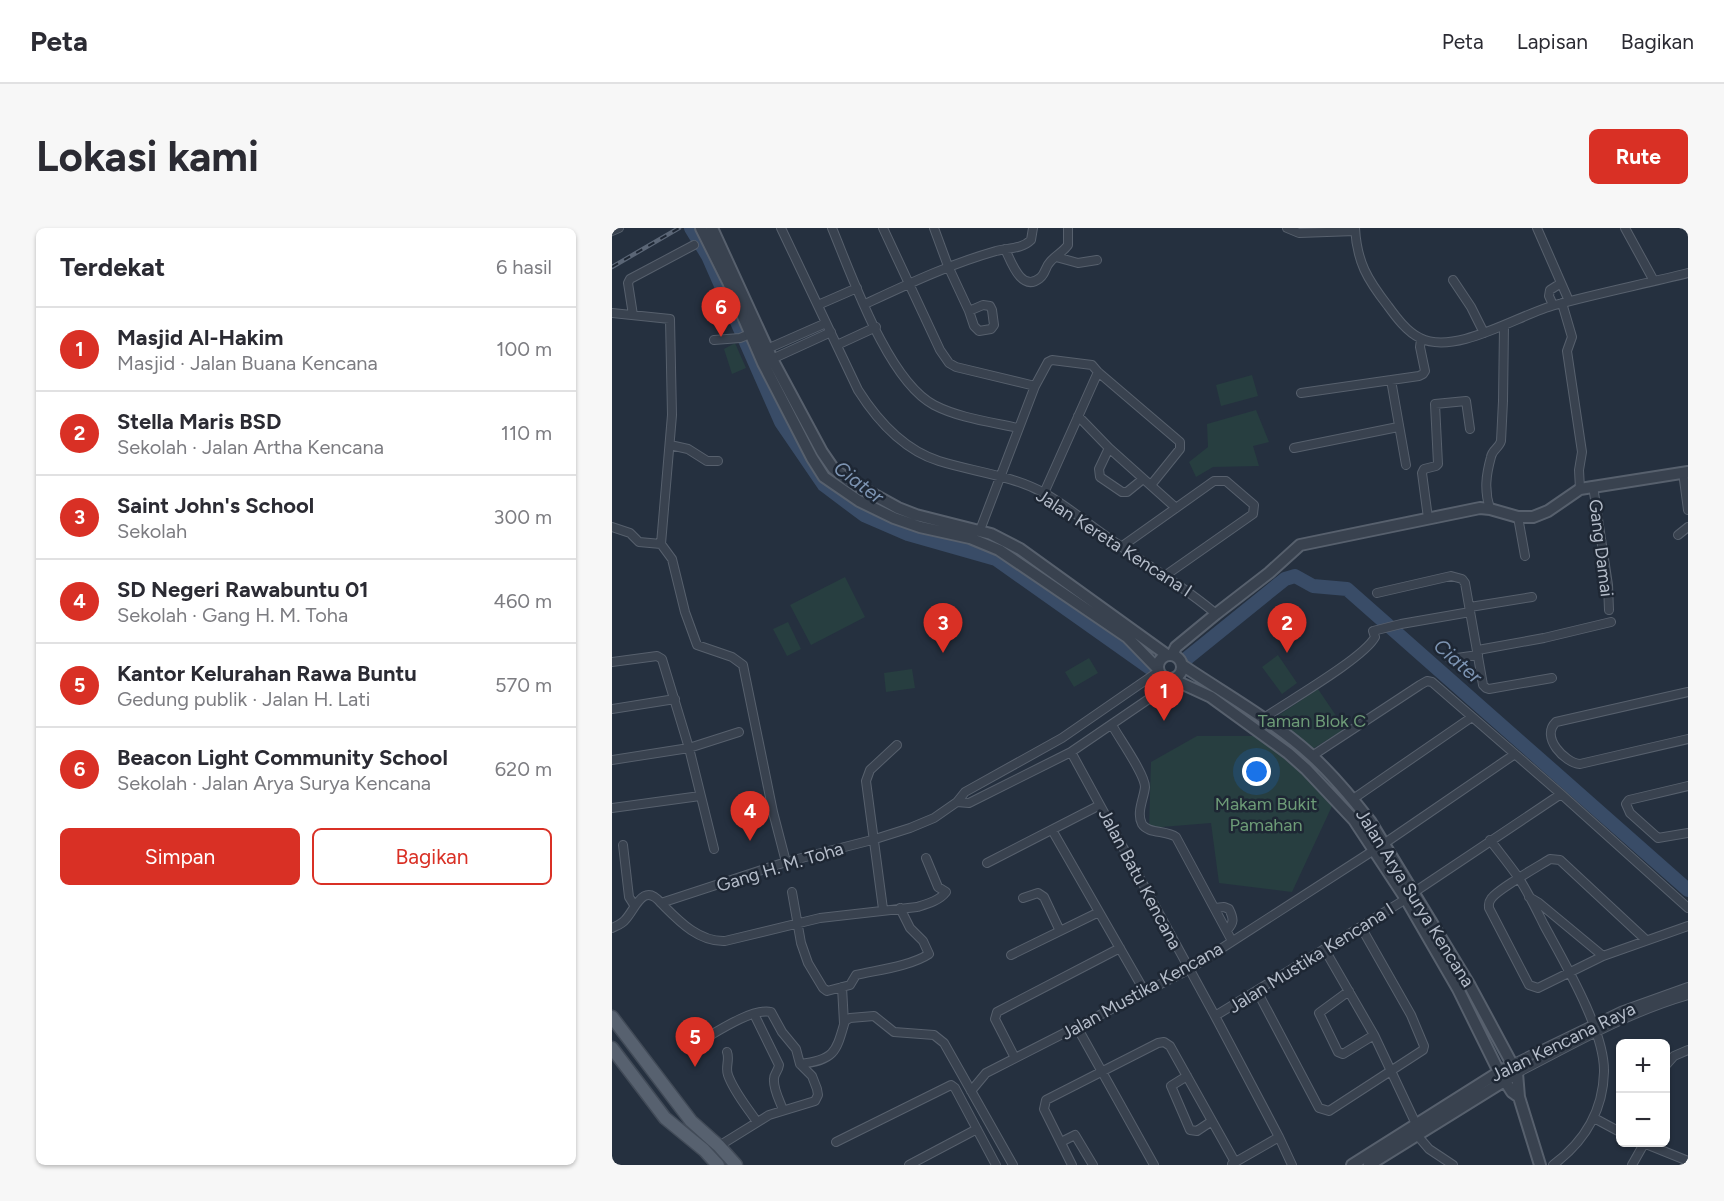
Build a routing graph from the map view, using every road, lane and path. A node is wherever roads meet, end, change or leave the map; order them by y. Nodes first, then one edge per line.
1 (619, 228) edge
2 (700, 228) edge
3 (712, 228) edge
4 (781, 228) edge
5 (832, 228) edge
6 (883, 228) edge
7 (934, 228) edge
8 (1033, 228) edge
9 (1068, 228) edge
10 (1287, 228) edge
11 (1537, 228) edge
12 (1625, 228) edge
13 (1355, 229) edge
14 (612, 231) edge
15 (694, 245) dead end
16 (1005, 249) junction
17 (1056, 257) junction
18 (1097, 260) dead end
19 (948, 266) junction
20 (1688, 273) edge
21 (732, 280) junction
22 (1453, 280) dead end
23 (1654, 281) junction
24 (1561, 283) junction
25 (909, 284) junction
26 (857, 288) junction
27 (1562, 303) junction
28 (865, 304) junction
29 (818, 305) junction
30 (969, 311) dead end
31 (612, 313) edge
32 (633, 315) junction
33 (826, 323) junction
34 (1504, 326) junction
35 (876, 327) junction
36 (831, 332) junction
37 (1484, 333) junction
38 (746, 336) junction
39 (1421, 339) junction
40 (714, 340) dead end
41 (837, 345) junction
42 (765, 356) junction
43 (1098, 372) junction
44 (1391, 380) junction
45 (1035, 386) junction
46 (1301, 393) dead end
47 (1078, 416) junction
48 (1398, 427) junction
49 (1018, 428) junction
50 (1470, 429) dead end
51 (670, 445) junction
52 (1109, 448) junction
53 (1294, 448) dead end
54 (718, 461) dead end
55 (1406, 465) dead end
56 (1685, 472) edge
57 (1000, 476) junction
58 (1143, 479) junction
59 (1151, 485) junction
60 (1593, 486) junction
61 (1580, 489) junction
62 (1044, 493) junction
63 (1176, 508) junction
64 (1490, 509) junction
65 (1688, 510) edge
66 (1518, 517) junction
67 (1428, 518) junction
68 (612, 527) edge
69 (1688, 527) edge
70 (980, 530) junction
71 (1678, 535) dead end
72 (661, 544) junction
73 (1121, 548) junction
74 (1525, 556) dead end
75 (1166, 575) junction
76 (1377, 592) dead end
77 (1532, 597) dead end
78 (1470, 610) junction
79 (1609, 610) dead end
80 (1216, 614) junction
81 (1611, 622) dead end
82 (1478, 652) junction
83 (1170, 655) junction
84 (1450, 659) dead end
85 (612, 662) edge
86 (1182, 664) junction
87 (1164, 675) junction
88 (1552, 678) dead end
89 (1688, 692) edge
90 (675, 699) junction
91 (612, 709) edge
92 (1472, 717) junction
93 (1264, 718) junction
94 (1113, 725) junction
95 (739, 732) dead end
96 (1688, 739) edge
97 (897, 745) dead end
98 (689, 748) junction
99 (1071, 752) junction
100 (1515, 754) junction
101 (1312, 756) junction
102 (612, 760) edge
103 (1688, 786) edge
104 (1562, 794) junction
105 (700, 796) junction
106 (1353, 799) junction
107 (957, 802) junction
108 (1100, 805) junction
109 (612, 808) edge
110 (1053, 830) junction
111 (1688, 833) edge
112 (873, 840) junction
113 (1490, 840) junction
114 (623, 845) dead end
115 (1379, 846) junction
116 (714, 849) dead end
117 (926, 858) dead end
118 (786, 862) junction
119 (987, 863) dead end
120 (1519, 879) junction
121 (792, 892) dead end
122 (1409, 896) junction
123 (1529, 897) junction
124 (1023, 898) dead end
125 (661, 903) junction
126 (634, 905) junction
127 (900, 908) junction
128 (1215, 908) junction
129 (1688, 908) edge
130 (883, 909) junction
131 (1099, 912) junction
132 (797, 925) junction
133 (1688, 926) edge
134 (1361, 927) junction
135 (612, 928) edge
136 (1227, 930) junction
137 (1060, 931) junction
138 (1646, 940) junction
139 (1233, 941) junction
140 (1120, 948) junction
141 (1324, 950) junction
142 (1011, 955) dead end
143 (1603, 956) junction
144 (1188, 970) junction
145 (1570, 972) junction
146 (842, 987) junction
147 (1688, 987) edge
148 (1257, 991) junction
149 (1349, 991) junction
150 (1145, 992) junction
151 (1688, 995) edge
152 (754, 1014) junction
153 (1215, 1016) junction
154 (612, 1017) edge
155 (844, 1023) junction
156 (1077, 1027) junction
157 (1595, 1028) junction
158 (1374, 1035) junction
159 (706, 1038) dead end
160 (612, 1048) edge
161 (1688, 1050) edge
162 (727, 1052) dead end
163 (1015, 1058) junction
164 (1670, 1060) edge
165 (800, 1064) junction
166 (1514, 1069) junction
167 (1099, 1070) junction
168 (1390, 1071) junction
169 (1187, 1076) junction
170 (1502, 1076) junction
171 (971, 1091) junction
172 (1519, 1097) junction
173 (783, 1110) junction
174 (1594, 1118) junction
175 (1212, 1120) junction
176 (757, 1122) junction
177 (1417, 1129) junction
178 (977, 1130) junction
179 (1616, 1130) edge
180 (1279, 1137) junction
181 (836, 1142) dead end
182 (1060, 1142) junction
183 (719, 1146) junction
184 (1642, 1147) edge
185 (1654, 1147) edge
186 (1688, 1161) edge
187 (1232, 1164) edge
188 (718, 1165) edge
189 (736, 1165) edge
190 (909, 1165) edge
191 (996, 1165) edge
192 (1013, 1165) edge
193 (1072, 1165) edge
194 (1093, 1165) edge
195 (1148, 1165) edge
196 (1154, 1165) edge
197 (1292, 1165) edge
198 (1352, 1165) edge
199 (1369, 1165) edge
200 (1453, 1165) edge
201 (1540, 1165) edge
202 (1553, 1165) edge
203 (1632, 1165) edge

1 - 14 street
2 - 21 street, Jalan Arya Surya Kencana
3 - 21 street, Jalan Arya Surya Kencana
4 - 29 street, Jalan Kereta Kencana I
5 - 26 street
6 - 25 street
7 - 19 street
8 - 16 street
9 - 17 street
10 - 13 street
11 - 24 street
12 - 23 street
13 - 39 street
15 - 32 street
16 - 17 street
16 - 19 street
17 - 18 street
19 - 25 street
19 - 30 street
20 - 23 street
21 - 38 street, Jalan Arya Surya Kencana
21 - 42 street, Jalan Arya Surya Kencana
22 - 37 street
23 - 27 street
24 - 27 street
24 - 27 street
25 - 28 street
25 - 45 street
26 - 28 street
26 - 29 street
27 - 34 street
27 - 61 street
28 - 35 street
29 - 33 street, Jalan Kereta Kencana I
31 - 32 street
32 - 51 street
33 - 36 street, Jalan Kereta Kencana I
33 - 42 street
34 - 37 street
34 - 64 street
35 - 41 street
35 - 49 street
36 - 41 street, Jalan Kereta Kencana I
36 - 42 street
37 - 39 street
38 - 40 street
38 - 42 street, Jalan Arya Surya Kencana
39 - 44 street
41 - 57 street, Jalan Kereta Kencana I
42 - 70 street, Jalan Arya Surya Kencana
42 - 87 street, Jalan Arya Surya Kencana
43 - 45 street
43 - 47 street
43 - 59 street
44 - 46 street
44 - 48 street
45 - 49 street
47 - 52 street
47 - 62 street
48 - 53 street
48 - 55 street
49 - 57 street
50 - 67 street
51 - 54 street
51 - 72 street
52 - 58 street
52 - 58 street
56 - 60 street
56 - 65 street
57 - 62 street, Jalan Kereta Kencana I
57 - 70 street
58 - 59 street
59 - 63 street
60 - 61 street
60 - 79 street, Gang Damai
61 - 66 street
62 - 73 street, Jalan Kereta Kencana I
63 - 73 street
63 - 75 street
64 - 66 street
64 - 67 street
66 - 74 street
67 - 80 street
68 - 72 street
69 - 71 street
70 - 83 street, Jalan Arya Surya Kencana
72 - 118 street
73 - 75 street, Jalan Kereta Kencana I
75 - 80 street, Jalan Kereta Kencana I
76 - 78 street
77 - 78 street
78 - 82 street
78 - 93 street
80 - 83 street
81 - 82 street
82 - 84 street
82 - 88 street
83 - 86 street
83 - 87 street
85 - 90 street
86 - 87 street
86 - 93 street, Jalan Arya Surya Kencana
87 - 94 street
87 - 107 street
87 - 115 street, Jalan Arya Surya Kencana
89 - 96 street
90 - 91 street
90 - 98 street
92 - 100 street
92 - 101 street
92 - 106 street
93 - 101 street, Jalan Arya Surya Kencana
94 - 99 street
94 - 128 street
95 - 98 street
97 - 112 street
98 - 102 street
98 - 105 street
99 - 107 street
99 - 108 street, Jalan Batu Kencana
100 - 104 street
100 - 115 street, Jalan Mustika Kencana
101 - 106 street, Jalan Arya Surya Kencana
103 - 111 street
104 - 113 street, Jalan Mustika Kencana I
104 - 129 street
105 - 109 street
105 - 116 street
106 - 115 street, Jalan Arya Surya Kencana
107 - 112 street, Gang H. M. Toha
108 - 110 street
108 - 144 street, Jalan Batu Kencana
110 - 119 street
110 - 131 street
112 - 118 street, Gang H. M. Toha
112 - 130 street
113 - 120 street
113 - 122 street, Jalan Mustika Kencana I
114 - 126 street
115 - 122 street, Jalan Arya Surya Kencana
115 - 139 street, Jalan Mustika Kencana
117 - 127 street
118 - 125 street, Gang H. M. Toha
120 - 123 street
120 - 138 street
120 - 145 street
121 - 132 street
122 - 134 street, Jalan Mustika Kencana I
122 - 166 street, Jalan Arya Surya Kencana
122 - 170 street, Jalan Arya Surya Kencana
123 - 143 street
123 - 145 street
124 - 137 street
125 - 126 street, Gang H. M. Toha
125 - 132 street
126 - 135 street
127 - 130 street
127 - 146 street
128 - 136 street
128 - 136 street
130 - 132 street
131 - 137 street
131 - 140 street
132 - 146 street
133 - 138 street
134 - 141 street, Jalan Mustika Kencana I
134 - 168 street
136 - 139 street
137 - 142 street
138 - 143 street
139 - 144 street, Jalan Mustika Kencana
140 - 150 street
140 - 163 street
141 - 148 street, Jalan Mustika Kencana I
141 - 149 street
143 - 145 street
144 - 150 street, Jalan Mustika Kencana
144 - 153 street, Jalan Batu Kencana
145 - 157 street
146 - 155 street
147 - 157 street, Jalan Kencana Raya
148 - 153 street, Jalan Mustika Kencana I
148 - 168 street
149 - 158 street
149 - 158 street
150 - 156 street, Jalan Mustika Kencana
151 - 157 street, Jalan Kencana Raya
152 - 159 street
152 - 165 street
152 - 173 street
153 - 180 street, Jalan Batu Kencana
154 - 183 main road
155 - 165 street
155 - 171 street
156 - 163 street, Jalan Mustika Kencana
156 - 167 street
157 - 166 street, Jalan Kencana Raya
157 - 174 street
158 - 168 street
160 - 188 main road
161 - 164 street
162 - 176 street
163 - 171 street, Jalan Mustika Kencana
165 - 173 street
166 - 170 street, Jalan Kencana Raya
166 - 172 street
167 - 169 street
167 - 182 street
167 - 195 street
167 - 196 street
168 - 177 street
169 - 175 street
169 - 175 street
170 - 172 street, Jalan Arya Surya Kencana
170 - 177 street, Jalan Kencana Raya
171 - 192 street
172 - 201 street
173 - 176 street
174 - 179 street
174 - 202 street
175 - 187 street
176 - 183 street
177 - 198 street, Jalan Kencana Raya
177 - 199 street, Jalan Kencana Raya
177 - 200 street
178 - 181 street
178 - 190 street
178 - 191 street
180 - 187 street
180 - 197 street, Jalan Batu Kencana
182 - 193 street
182 - 194 street
183 - 189 main road
184 - 203 street
185 - 186 street

